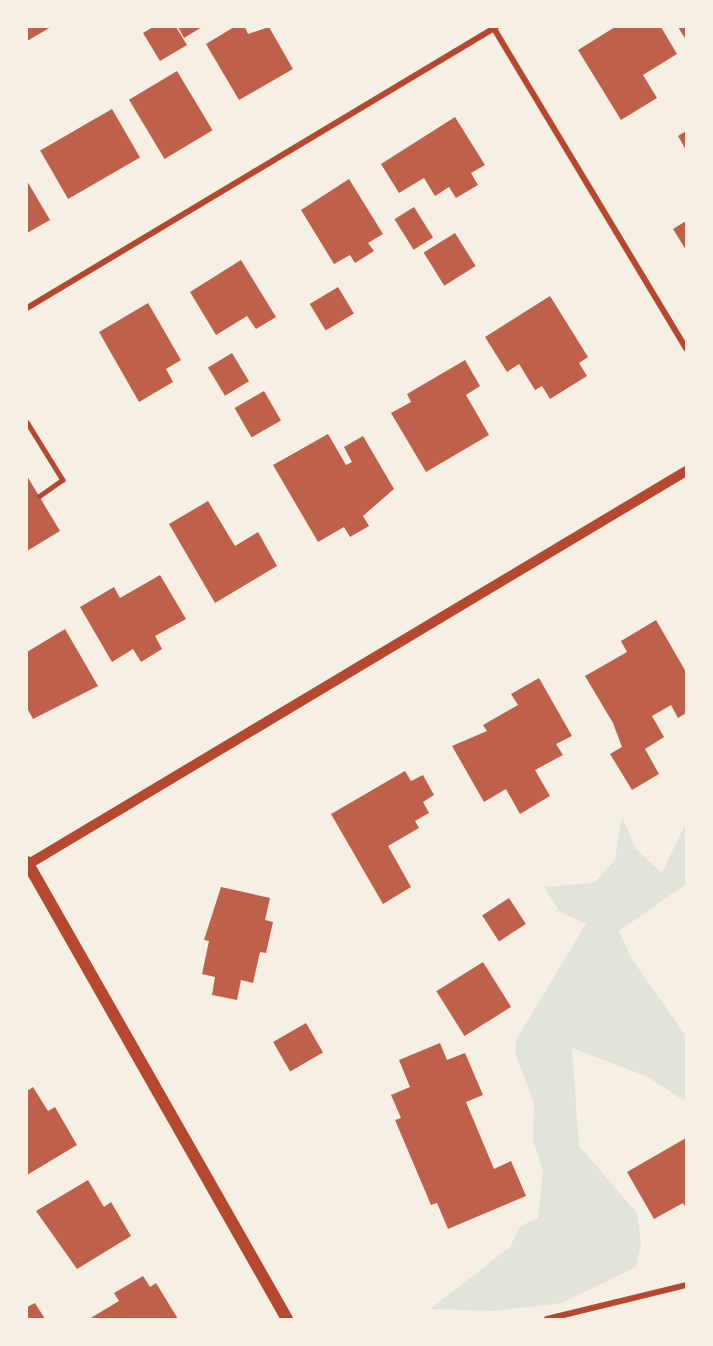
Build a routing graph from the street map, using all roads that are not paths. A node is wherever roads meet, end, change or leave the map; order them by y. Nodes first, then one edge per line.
1 (494, 27) edge
2 (27, 308) edge
3 (686, 348) edge
4 (27, 422) edge
5 (686, 471) edge
6 (39, 497) dead end
7 (27, 864) edge
8 (686, 1285) edge
9 (568, 1317) edge
10 (287, 1319) edge
11 (547, 1319) edge

1 - 2 street
1 - 3 street
4 - 6 lane
5 - 7 street
7 - 10 main road
8 - 9 street
9 - 11 street

